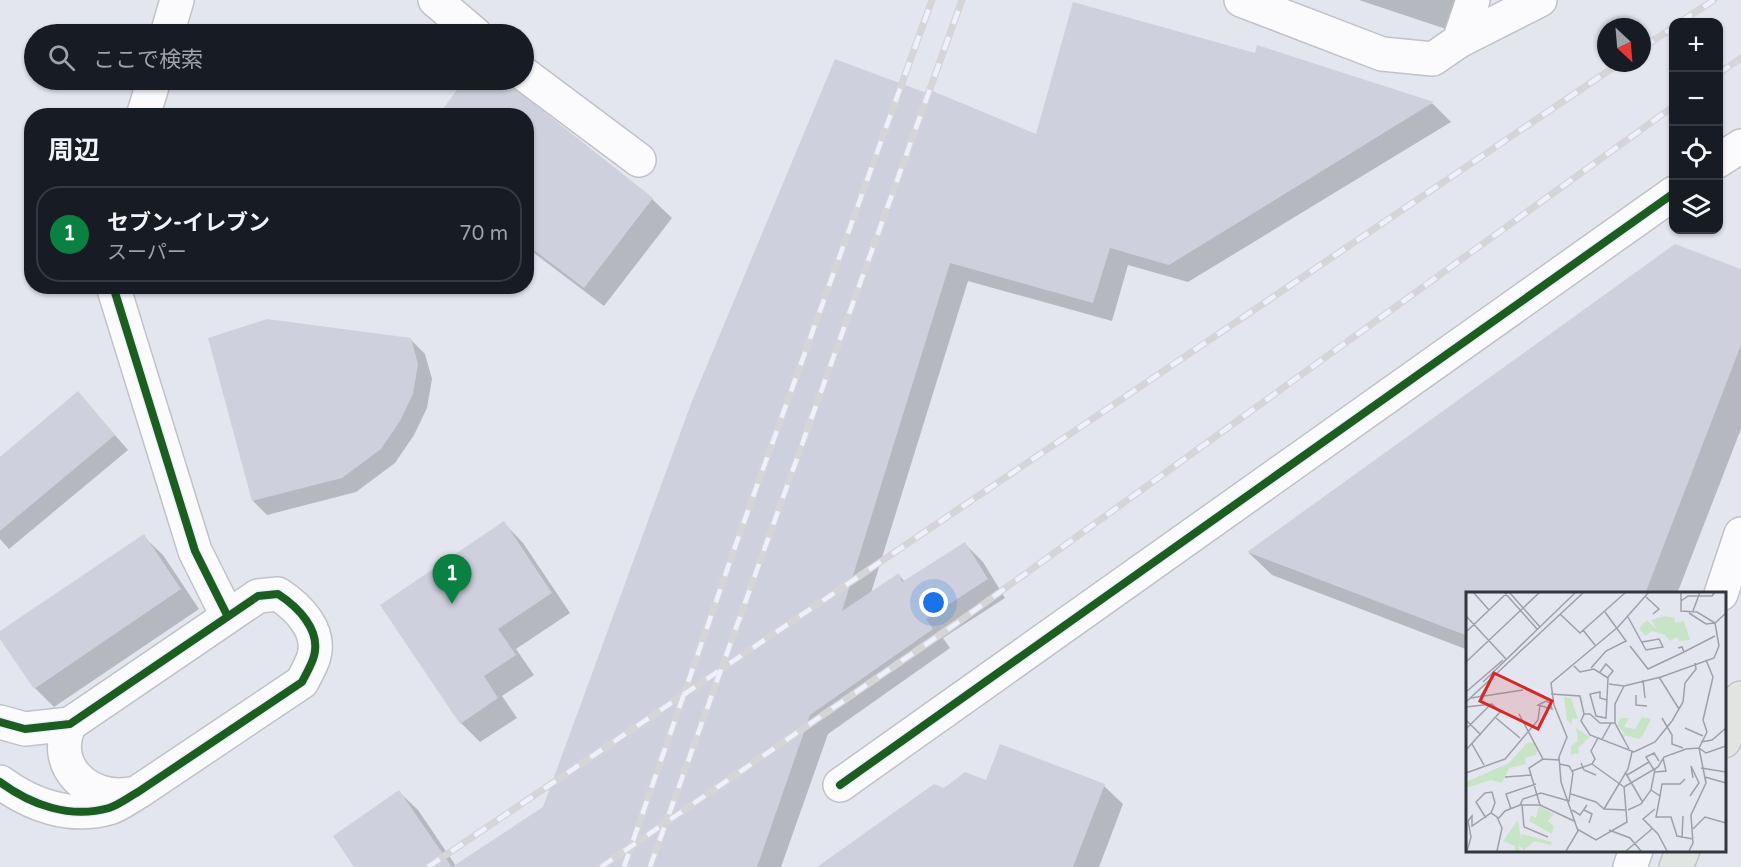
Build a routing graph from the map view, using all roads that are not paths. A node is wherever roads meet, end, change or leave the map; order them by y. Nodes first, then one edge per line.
1 (177, 0) edge
2 (435, 0) edge
3 (1241, 0) edge
4 (1473, 0) edge
5 (1540, 0) edge
6 (170, 24) edge
7 (463, 24) edge
8 (1459, 41) junction
9 (534, 81) edge
10 (151, 90) edge
11 (145, 108) edge
12 (1741, 146) edge
13 (1723, 159) edge
14 (639, 160) dead end
15 (1669, 197) edge
16 (115, 294) edge
17 (1741, 534) edge
18 (1722, 592) edge
19 (227, 615) junction
20 (1741, 698) edge
21 (0, 722) edge
22 (70, 724) junction
23 (1726, 738) edge
24 (0, 782) edge
25 (840, 785) dead end
26 (138, 792) junction
27 (1635, 852) edge
28 (1682, 852) edge
29 (1630, 867) edge
30 (1676, 867) edge

1 - 6 street
2 - 7 street
3 - 8 street
4 - 8 street
5 - 8 street
9 - 14 street
10 - 11 street
12 - 13 street
15 - 25 street
16 - 19 street
17 - 18 street
19 - 22 street
19 - 26 street
20 - 23 main road
21 - 22 street
22 - 26 street
24 - 26 street
27 - 29 street
28 - 30 main road

